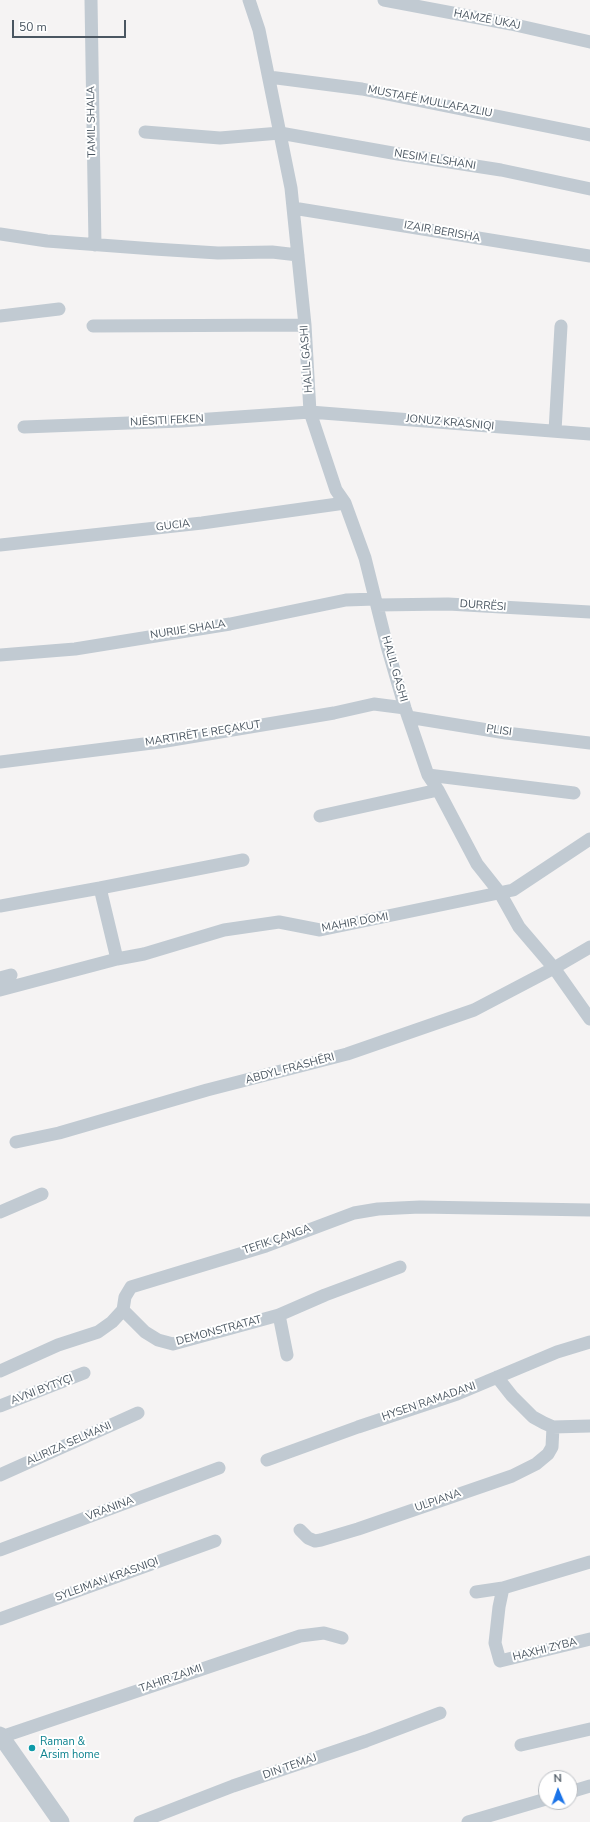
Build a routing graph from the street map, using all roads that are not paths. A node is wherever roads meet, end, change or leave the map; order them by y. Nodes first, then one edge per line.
1 (91, 0) edge
2 (249, 0) edge
3 (384, 0) edge
4 (590, 42) edge
5 (269, 77) junction
6 (145, 132) dead end
7 (280, 133) junction
8 (590, 135) edge
9 (590, 189) edge
10 (293, 208) junction
11 (0, 234) edge
12 (96, 245) junction
13 (298, 255) junction
14 (590, 256) edge
15 (59, 308) dead end
16 (0, 316) edge
17 (305, 325) junction
18 (93, 326) dead end
19 (561, 326) dead end
20 (310, 412) junction
21 (24, 427) dead end
22 (555, 431) junction
23 (590, 434) edge
24 (345, 503) junction
25 (0, 545) edge
26 (376, 602) junction
27 (590, 612) edge
28 (0, 655) edge
29 (407, 712) junction
30 (590, 743) edge
31 (0, 762) edge
32 (428, 775) junction
33 (438, 790) junction
34 (574, 793) dead end
35 (320, 816) dead end
36 (590, 838) edge
37 (243, 860) dead end
38 (100, 888) junction
39 (500, 893) junction
40 (0, 906) edge
41 (590, 947) edge
42 (117, 959) junction
43 (554, 968) junction
44 (0, 990) edge
45 (584, 1002) edge
46 (590, 1019) edge
47 (16, 1142) dead end
48 (42, 1194) dead end
49 (590, 1210) edge
50 (0, 1212) edge
51 (400, 1268) dead end
52 (123, 1310) junction
53 (279, 1315) junction
54 (590, 1342) edge
55 (287, 1355) dead end
56 (0, 1371) edge
57 (84, 1373) dead end
58 (497, 1377) junction
59 (0, 1406) edge
60 (138, 1413) dead end
61 (590, 1426) edge
62 (553, 1427) junction
63 (267, 1460) dead end
64 (219, 1468) dead end
65 (0, 1475) edge
66 (300, 1530) dead end
67 (215, 1541) dead end
68 (0, 1550) edge
69 (590, 1562) edge
70 (504, 1588) junction
71 (476, 1592) dead end
72 (0, 1619) edge
73 (342, 1638) dead end
74 (590, 1639) edge
75 (440, 1713) dead end
76 (590, 1729) edge
77 (1, 1736) edge
78 (521, 1745) dead end
79 (590, 1786) edge
80 (578, 1790) edge
81 (538, 1801) edge
82 (61, 1822) edge
83 (140, 1822) edge
84 (468, 1822) edge

1 - 12 street, TAMIL SHALA
2 - 5 street, HALIL GASHI
3 - 4 street, HAMZË UKAJ
5 - 7 street, HALIL GASHI
5 - 8 street, MUSTAFË MULLAFAZLIU
6 - 7 street, NESIM ELSHANI
7 - 9 street, NESIM ELSHANI
7 - 10 street, HALIL GASHI
10 - 13 street, HALIL GASHI
10 - 14 street, IZAIR BERISHA
11 - 12 street
12 - 13 street
13 - 17 street, HALIL GASHI
15 - 16 street
17 - 18 street
17 - 20 street, HALIL GASHI
19 - 22 street
20 - 21 street, NJËSITI FEKEN
20 - 22 street, JONUZ KRASNIQI
20 - 24 street, HALIL GASHI
22 - 23 street, JONUZ KRASNIQI
24 - 25 street, GUCIA
24 - 26 street, HALIL GASHI
26 - 27 street, DURRËSI
26 - 28 street, NURIJE SHALA
26 - 29 street, HALIL GASHI
29 - 30 street, PLISI
29 - 31 street, MARTIRËT E REÇAKUT
29 - 32 street, HALIL GASHI
32 - 33 street, HALIL GASHI
32 - 34 street
33 - 35 street
33 - 39 street, HALIL GASHI
36 - 39 street, MAHIR DOMI
37 - 38 street
38 - 40 street
38 - 42 street
39 - 42 street, MAHIR DOMI
39 - 43 street, HALIL GASHI
41 - 43 street, ABDYL FRASHËRI
42 - 44 street, MAHIR DOMI
43 - 45 street, HALIL GASHI
43 - 47 street, ABDYL FRASHËRI
45 - 46 street, HALIL GASHI
48 - 50 street
49 - 52 street, TEFIK ÇANGA
51 - 53 street, DEMONSTRATAT
52 - 53 street, DEMONSTRATAT
52 - 56 street, TEFIK ÇANGA
53 - 55 street
54 - 58 street, HYSEN RAMADANI
57 - 59 street, AVNI BYTYÇI
58 - 62 street
58 - 63 street, HYSEN RAMADANI
60 - 65 street, ALIRIZA SELMANI
61 - 62 street
62 - 66 street, ULPIANA
64 - 68 street, VRANINA
67 - 72 street, SYLEJMAN KRASNIQI
69 - 70 street
70 - 71 street
70 - 74 street, HAXHI ZYBA
73 - 77 street, TAHIR ZAJMI
75 - 83 street, DIN TEMAJ
76 - 78 street
77 - 82 street
79 - 80 street
81 - 84 street

